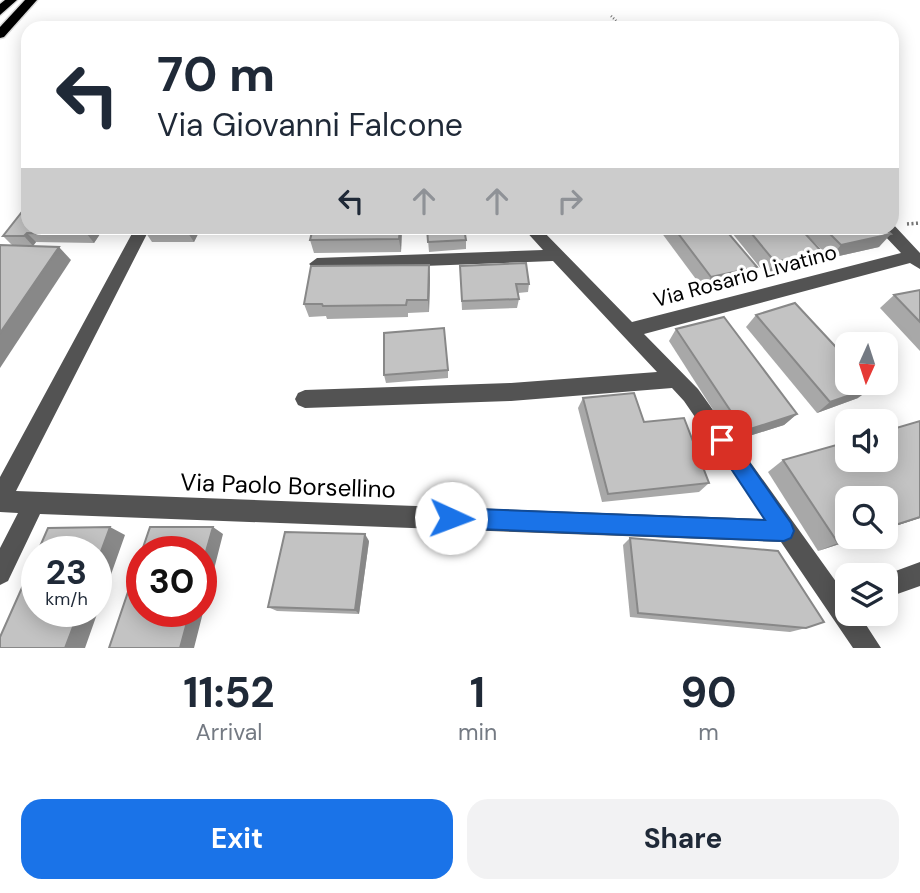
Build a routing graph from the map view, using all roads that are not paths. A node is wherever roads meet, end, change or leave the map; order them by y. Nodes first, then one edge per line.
1 (11, 0) edge
2 (31, 0) edge
3 (0, 11) edge
4 (0, 34) edge
5 (138, 235) edge
6 (538, 235) edge
7 (892, 235) edge
8 (558, 255) junction
9 (916, 259) edge
10 (317, 264) edge
11 (630, 330) junction
12 (676, 379) junction
13 (305, 398) dead end
14 (0, 500) edge
15 (34, 503) junction
16 (784, 531) junction
17 (0, 573) edge
18 (920, 574) edge
19 (898, 582) edge
20 (835, 593) edge
21 (856, 626) edge
22 (868, 648) edge

1 - 3 highway
2 - 4 highway
5 - 14 street, Via Paolo Borsellino
6 - 8 street
7 - 9 street
8 - 10 street
8 - 11 street
9 - 11 street, Via Rosario Livatino
11 - 12 street
12 - 13 street
12 - 16 street
14 - 15 street, Via Paolo Borsellino
15 - 16 street, Via Paolo Borsellino
15 - 17 street
16 - 20 street
18 - 19 street
21 - 22 street

